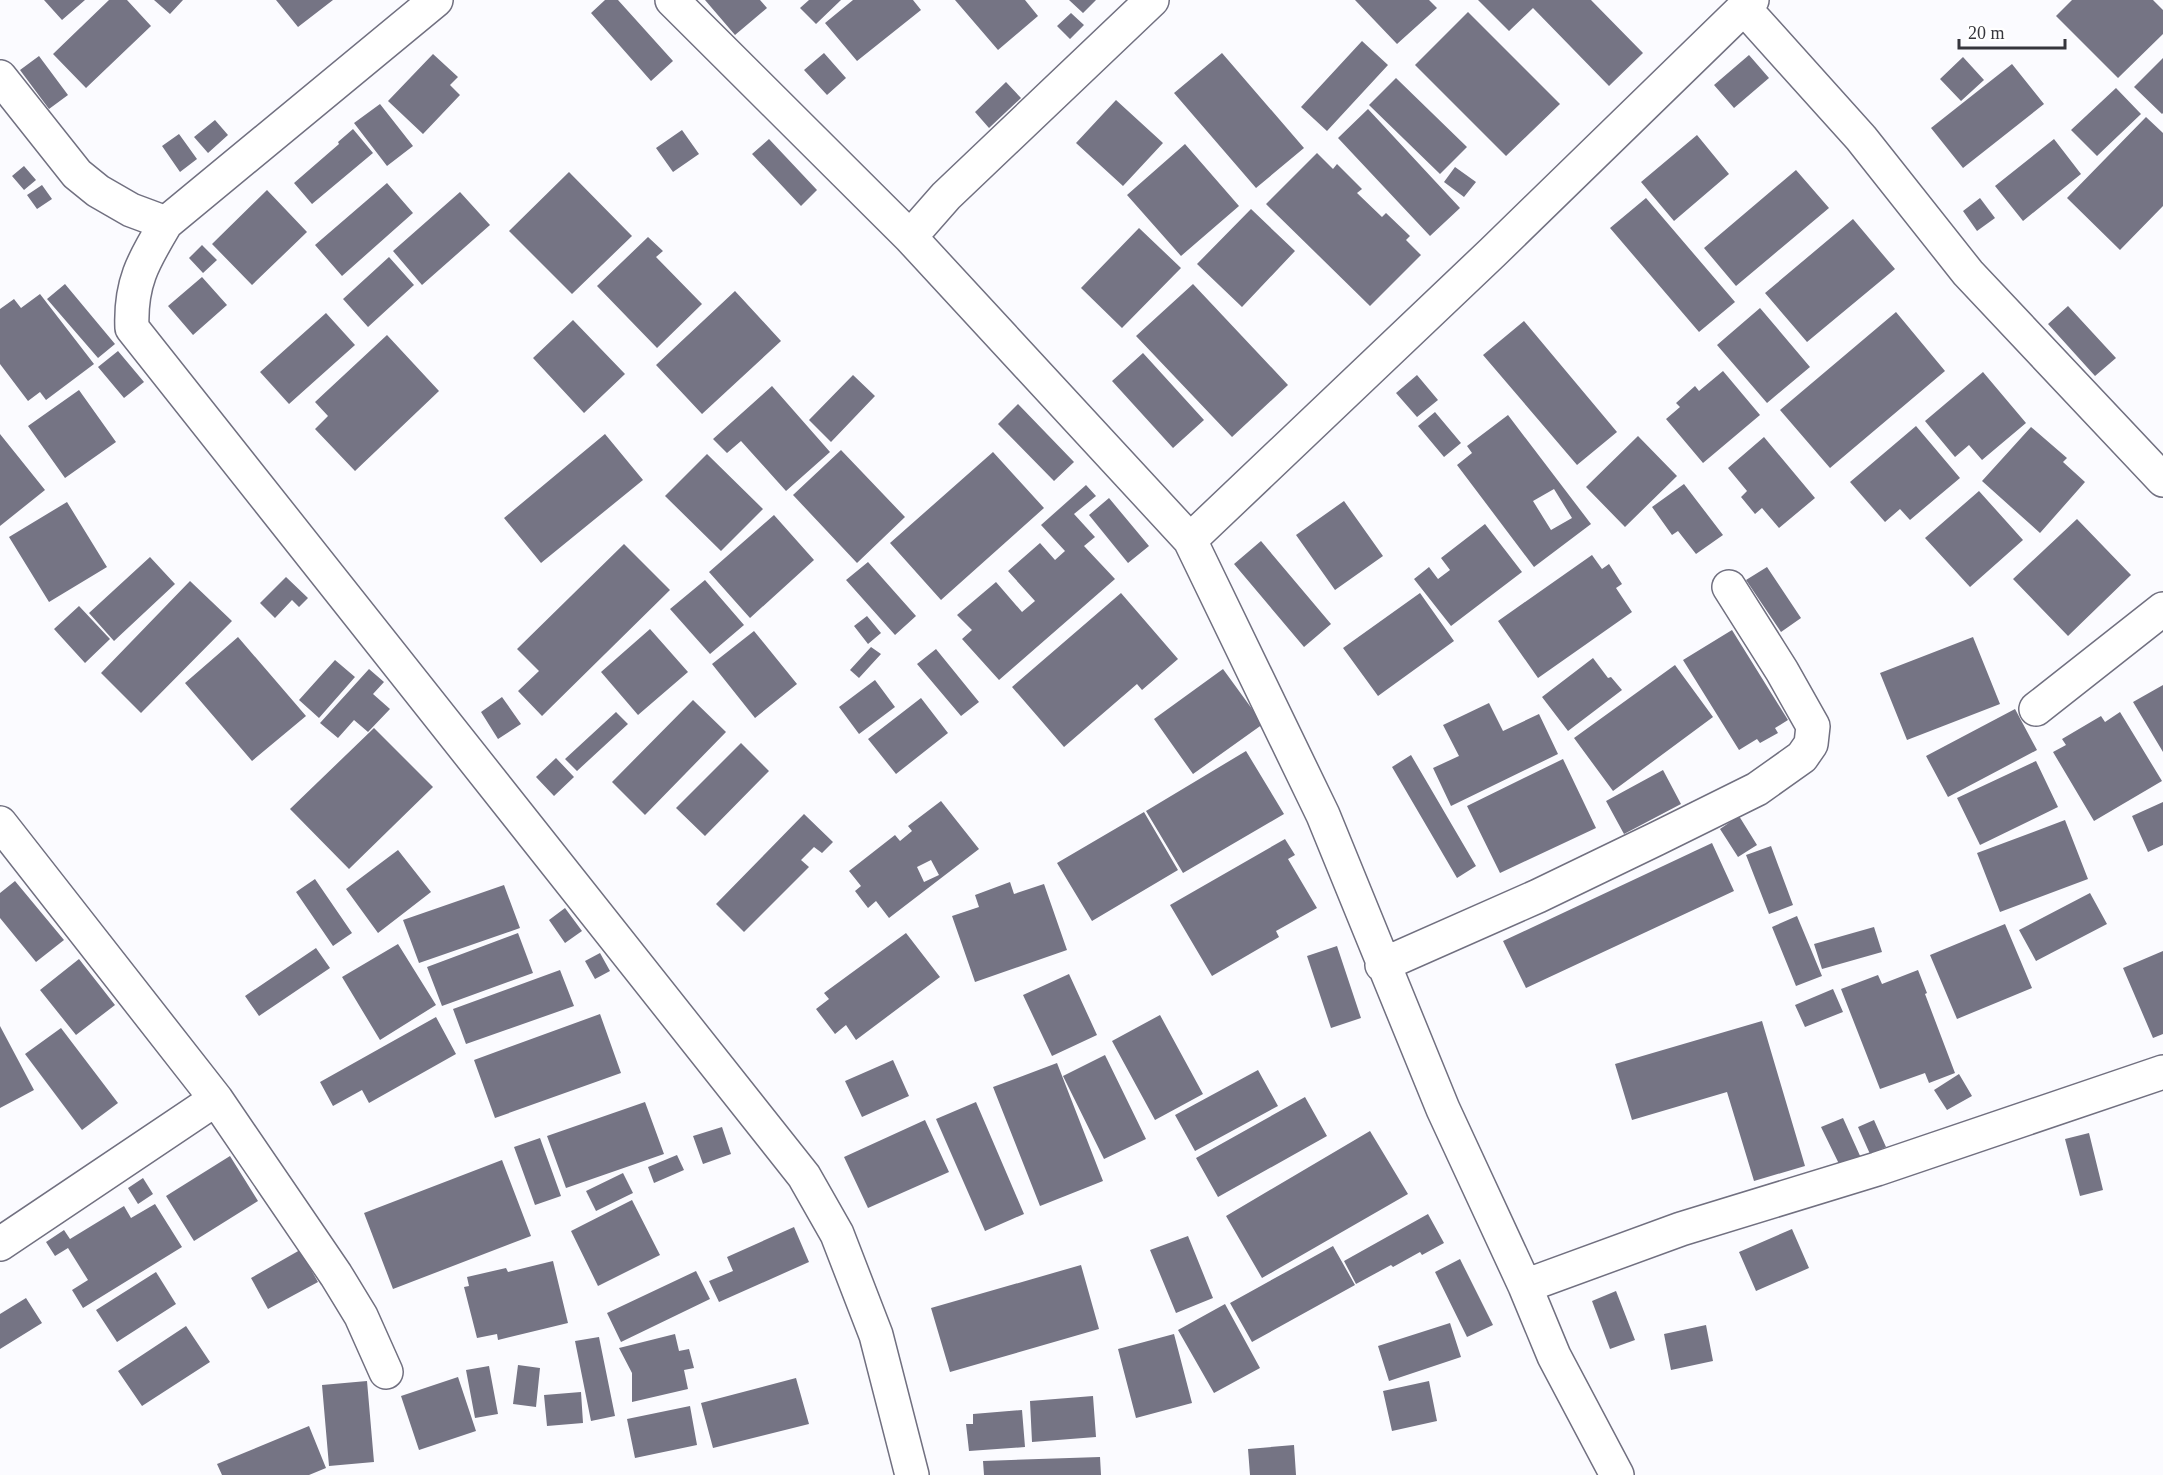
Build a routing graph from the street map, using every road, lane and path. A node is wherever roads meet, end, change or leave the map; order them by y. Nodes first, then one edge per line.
1 (436, 0) edge
2 (672, 0) edge
3 (1152, 0) edge
4 (1748, 4) edge
5 (0, 77) edge
6 (166, 223) junction
7 (910, 237) junction
8 (2163, 480) edge
9 (1190, 540) junction
10 (1729, 587) dead end
11 (2163, 609) edge
12 (2036, 709) dead end
13 (0, 823) edge
14 (1382, 965) junction
15 (2163, 1072) edge
16 (216, 1099) junction
17 (0, 1244) edge
18 (1525, 1287) junction
19 (386, 1372) dead end
20 (912, 1475) edge
21 (1617, 1475) edge

1 - 6 street
2 - 7 street
3 - 7 street
4 - 8 street
4 - 9 street
5 - 6 street
6 - 20 street
7 - 9 street
9 - 14 street
10 - 14 street
11 - 12 street
13 - 16 street
14 - 18 street
15 - 18 street
16 - 17 street
16 - 19 street
18 - 21 street

